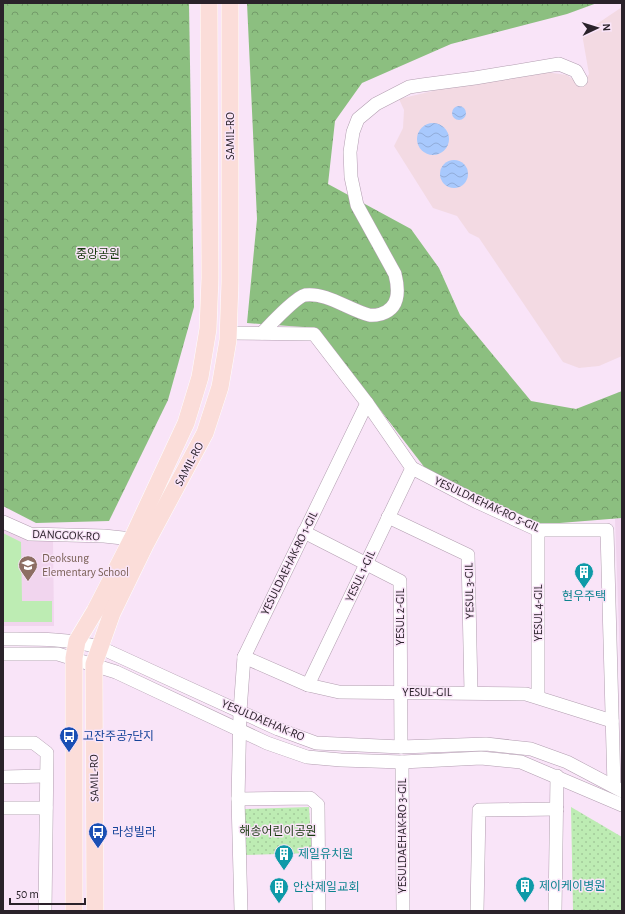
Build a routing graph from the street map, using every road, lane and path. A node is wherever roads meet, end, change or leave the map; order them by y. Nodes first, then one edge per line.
1 (209, 3) edge
2 (230, 3) edge
3 (581, 80) dead end
4 (229, 333) junction
5 (262, 333) junction
6 (367, 403) junction
7 (412, 468) junction
8 (388, 517) junction
9 (3, 522) edge
10 (538, 530) junction
11 (304, 532) junction
12 (132, 539) junction
13 (366, 562) junction
14 (3, 639) edge
15 (77, 641) junction
16 (99, 647) junction
17 (3, 654) edge
18 (244, 657) junction
19 (74, 658) junction
20 (94, 664) junction
21 (308, 685) junction
22 (400, 692) junction
23 (471, 692) junction
24 (538, 696) junction
25 (240, 711) junction
26 (612, 721) junction
27 (240, 730) junction
28 (3, 743) edge
29 (401, 747) junction
30 (402, 762) junction
31 (3, 776) edge
32 (46, 776) junction
33 (557, 776) junction
34 (618, 788) edge
35 (238, 799) junction
36 (622, 805) edge
37 (3, 808) edge
38 (46, 808) junction
39 (558, 809) junction
40 (45, 911) edge
41 (74, 911) edge
42 (95, 911) edge
43 (241, 911) edge
44 (319, 911) edge
45 (403, 911) edge
46 (477, 911) edge
47 (555, 911) edge

1 - 12 main road, SAMIL-RO
2 - 4 main road, SAMIL-RO
3 - 5 street
4 - 5 street, YESULDAEHAK-RO 5-GIL
4 - 16 main road, SAMIL-RO
5 - 6 street, YESULDAEHAK-RO 5-GIL
6 - 7 street, YESULDAEHAK-RO 5-GIL
6 - 11 street, YESULDAEHAK-RO 1-GIL
7 - 8 street, YESUL 1-GIL
7 - 10 street, YESULDAEHAK-RO 5-GIL
8 - 13 street, YESUL 1-GIL
8 - 23 street, YESUL 3-GIL
9 - 12 street, DANGGOK-RO
10 - 24 street, YESUL 4-GIL
10 - 26 street, YESULDAEHAK-RO 5-GIL
11 - 13 street
11 - 18 street, YESULDAEHAK-RO 1-GIL
12 - 15 main road, SAMIL-RO
13 - 21 street, YESUL 1-GIL
13 - 22 street, YESUL 2-GIL
14 - 15 street, YESULDAEHAK-RO
15 - 16 street, YESULDAEHAK-RO
15 - 19 main road, SAMIL-RO
16 - 20 main road, SAMIL-RO
16 - 25 street, YESULDAEHAK-RO
17 - 19 street, YESULDAEHAK-RO
18 - 21 street, YESUL-GIL
18 - 25 street, YESULDAEHAK-RO 1-GIL
19 - 20 street, YESULDAEHAK-RO
19 - 41 main road, SAMIL-RO
20 - 27 street, YESULDAEHAK-RO
20 - 42 main road, SAMIL-RO
21 - 22 street, YESUL-GIL
22 - 23 street, YESUL-GIL
22 - 29 street
23 - 24 street, YESUL-GIL
24 - 26 street, YESUL-GIL
25 - 27 street, YESULDAEHAK-RO 1-GIL
25 - 29 street, YESULDAEHAK-RO
26 - 34 street, YESULDAEHAK-RO 5-GIL
27 - 30 street, YESULDAEHAK-RO
27 - 35 street, YESULDAEHAK-RO 1-GIL
28 - 32 street
29 - 34 street, YESULDAEHAK-RO
30 - 33 street, YESULDAEHAK-RO
30 - 45 street, YESULDAEHAK-RO 3-GIL
31 - 32 street
32 - 38 street
33 - 36 street, YESULDAEHAK-RO
33 - 39 street
35 - 43 street, YESULDAEHAK-RO 1-GIL
35 - 44 street
37 - 38 street
38 - 40 street
39 - 46 street
39 - 47 street

